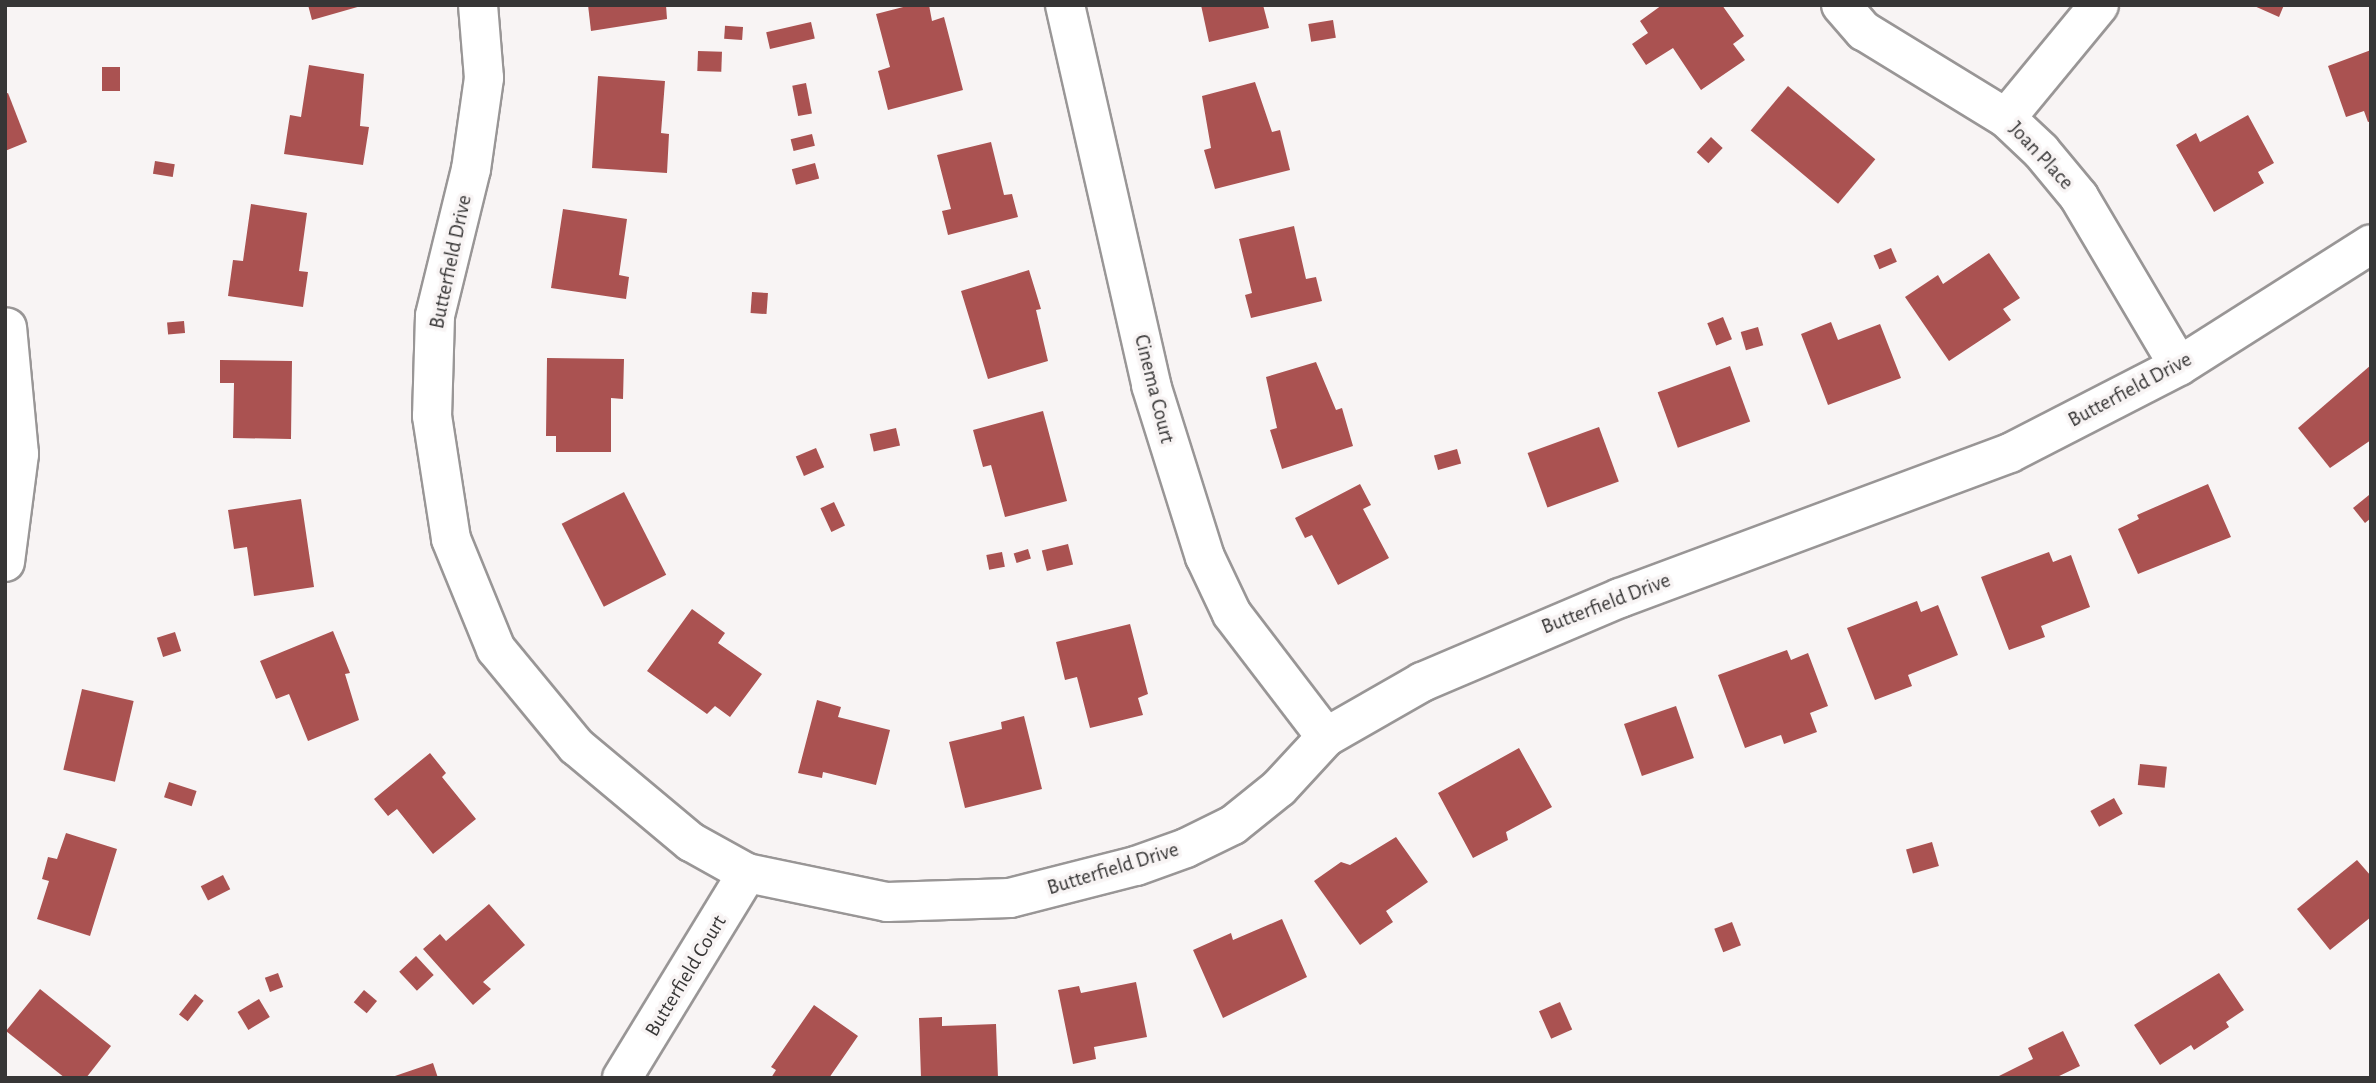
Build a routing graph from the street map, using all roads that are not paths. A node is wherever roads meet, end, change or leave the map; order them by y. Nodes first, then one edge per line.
1 (478, 5) edge
2 (1065, 5) edge
3 (1842, 5) edge
4 (2099, 5) edge
5 (2006, 118) junction
6 (2371, 244) edge
7 (7, 328) edge
8 (2179, 366) junction
9 (5, 562) edge
10 (1326, 737) junction
11 (747, 873) junction
12 (622, 1078) edge

1 - 11 street, Butterfield Drive
2 - 10 street, Cinema Court
3 - 5 street, Joan Place
4 - 5 street
5 - 8 street, Joan Place
6 - 8 street, Butterfield Drive
7 - 9 street
8 - 10 street, Butterfield Drive
10 - 11 street, Butterfield Drive
11 - 12 street, Butterfield Court

